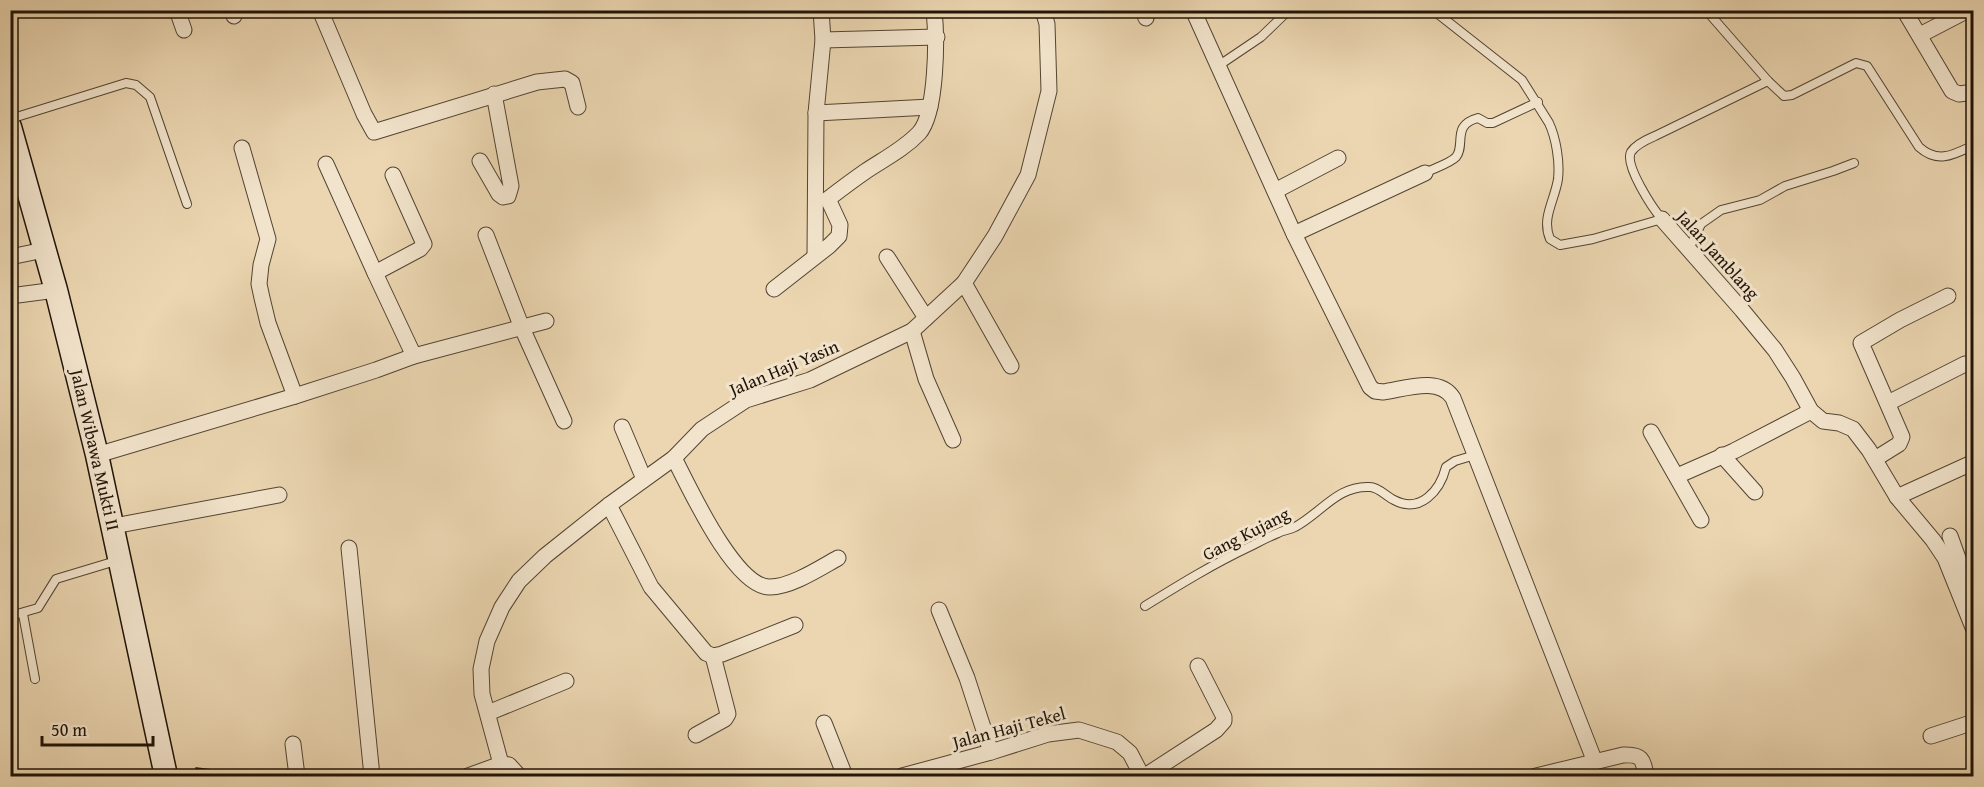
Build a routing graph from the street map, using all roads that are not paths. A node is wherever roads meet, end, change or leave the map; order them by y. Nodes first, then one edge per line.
1 (177, 10) edge
2 (320, 10) edge
3 (821, 10) edge
4 (934, 10) edge
5 (1043, 10) edge
6 (1193, 10) edge
7 (1290, 10) edge
8 (1433, 10) edge
9 (1706, 10) edge
10 (1904, 10) edge
11 (1968, 10) edge
12 (184, 30) dead end
13 (1920, 35) junction
14 (937, 37) junction
15 (823, 40) junction
16 (1218, 66) junction
17 (1768, 81) junction
18 (1974, 92) edge
19 (494, 94) junction
20 (1538, 102) junction
21 (578, 107) dead end
22 (930, 107) junction
23 (816, 113) junction
24 (10, 119) edge
25 (10, 127) edge
26 (1974, 146) edge
27 (242, 147) dead end
28 (1338, 158) dead end
29 (480, 161) dead end
30 (1854, 163) dead end
31 (326, 164) dead end
32 (1425, 172) joint
33 (393, 175) dead end
34 (1275, 191) junction
35 (821, 201) junction
36 (187, 204) dead end
37 (1662, 219) junction
38 (1294, 234) junction
39 (486, 236) dead end
40 (44, 250) junction
41 (1688, 251) junction
42 (814, 256) junction
43 (10, 257) edge
44 (887, 257) dead end
45 (375, 273) junction
46 (964, 283) junction
47 (774, 289) dead end
48 (56, 290) junction
49 (10, 296) edge
50 (1948, 296) dead end
51 (926, 318) junction
52 (546, 321) dead end
53 (522, 328) junction
54 (912, 331) junction
55 (414, 356) junction
56 (1965, 364) dead end
57 (1011, 366) dead end
58 (295, 396) junction
59 (1888, 403) junction
60 (1811, 411) junction
61 (564, 421) dead end
62 (622, 427) dead end
63 (1651, 432) dead end
64 (953, 440) dead end
65 (1722, 454) junction
66 (97, 455) junction
67 (1475, 455) junction
68 (674, 458) junction
69 (1875, 459) junction
70 (1974, 462) edge
71 (1677, 476) junction
72 (644, 479) junction
73 (1755, 492) dead end
74 (279, 495) dead end
75 (1897, 497) junction
76 (609, 505) junction
77 (1701, 520) dead end
78 (114, 526) junction
79 (1950, 536) dead end
80 (349, 548) dead end
81 (838, 558) dead end
82 (120, 560) junction
83 (1969, 598) edge
84 (1145, 606) dead end
85 (939, 610) dead end
86 (23, 614) junction
87 (10, 616) edge
88 (795, 625) dead end
89 (1974, 630) edge
90 (713, 656) junction
91 (1198, 666) dead end
92 (35, 679) dead end
93 (566, 681) dead end
94 (488, 713) junction
95 (1974, 722) edge
96 (824, 723) dead end
97 (696, 735) dead end
98 (1930, 736) dead end
99 (293, 744) dead end
100 (992, 752) junction
101 (1595, 762) junction
102 (501, 764) junction
103 (935, 772) edge
104 (166, 777) edge
105 (297, 777) edge
106 (372, 777) edge
107 (468, 777) edge
108 (519, 777) edge
109 (845, 777) edge
110 (902, 777) edge
111 (1143, 777) edge
112 (1536, 777) edge
113 (1646, 777) edge

1 - 12 street
2 - 19 street
3 - 15 street
4 - 14 street
5 - 46 street, Jalan Haji Yasin
6 - 16 street
7 - 16 lane
8 - 20 lane, Jalan Jamblang
9 - 17 lane
10 - 13 street
11 - 13 street
13 - 18 street
14 - 15 street
14 - 22 street
15 - 23 street
16 - 34 street
17 - 26 lane
17 - 37 lane
19 - 21 street
19 - 29 street
20 - 32 lane
20 - 37 lane, Jalan Jamblang
22 - 23 street
22 - 35 street
23 - 35 street
24 - 36 lane
25 - 40 main road, Jalan Wibawa Mukti II
27 - 58 street
28 - 34 street
30 - 41 lane
31 - 45 street
32 - 38 street
33 - 45 street
34 - 38 street
35 - 42 street
35 - 42 street
37 - 41 street, Jalan Jamblang
38 - 67 street
39 - 53 street
40 - 43 street
40 - 48 main road, Jalan Wibawa Mukti II
41 - 60 street, Jalan Jamblang
42 - 47 street
44 - 51 street
45 - 55 street
46 - 51 street, Jalan Haji Yasin
46 - 57 street
48 - 49 street
48 - 66 main road, Jalan Wibawa Mukti II
50 - 59 street
51 - 54 street, Jalan Haji Yasin
52 - 53 street
53 - 55 street
53 - 61 street
54 - 64 street
54 - 68 street, Jalan Haji Yasin
55 - 58 street
56 - 59 street
58 - 66 street
59 - 69 street
60 - 65 street
60 - 69 street
62 - 72 street
63 - 71 street
65 - 71 street
65 - 73 street
66 - 78 main road, Jalan Wibawa Mukti II
67 - 84 lane, Gang Kujang
67 - 101 street
68 - 72 street, Jalan Haji Yasin
68 - 81 street
69 - 75 street
70 - 75 street
71 - 77 street
72 - 76 street, Jalan Haji Yasin
74 - 78 street
75 - 83 street
76 - 90 street
76 - 94 street, Jalan Haji Yasin
78 - 82 main road, Jalan Wibawa Mukti II
79 - 83 street
80 - 106 street
82 - 86 lane
82 - 104 main road, Jalan Wibawa Mukti II
83 - 89 street
85 - 100 street
86 - 87 lane
86 - 92 lane
88 - 90 street
90 - 97 street
91 - 111 street
93 - 94 street
94 - 102 street, Jalan Haji Yasin
95 - 98 street
96 - 109 street
99 - 105 street
100 - 103 street, Jalan Haji Tekel
100 - 111 street, Jalan Haji Tekel
101 - 112 street
101 - 113 street
102 - 107 street
102 - 108 street
103 - 110 street, Jalan Haji Tekel

